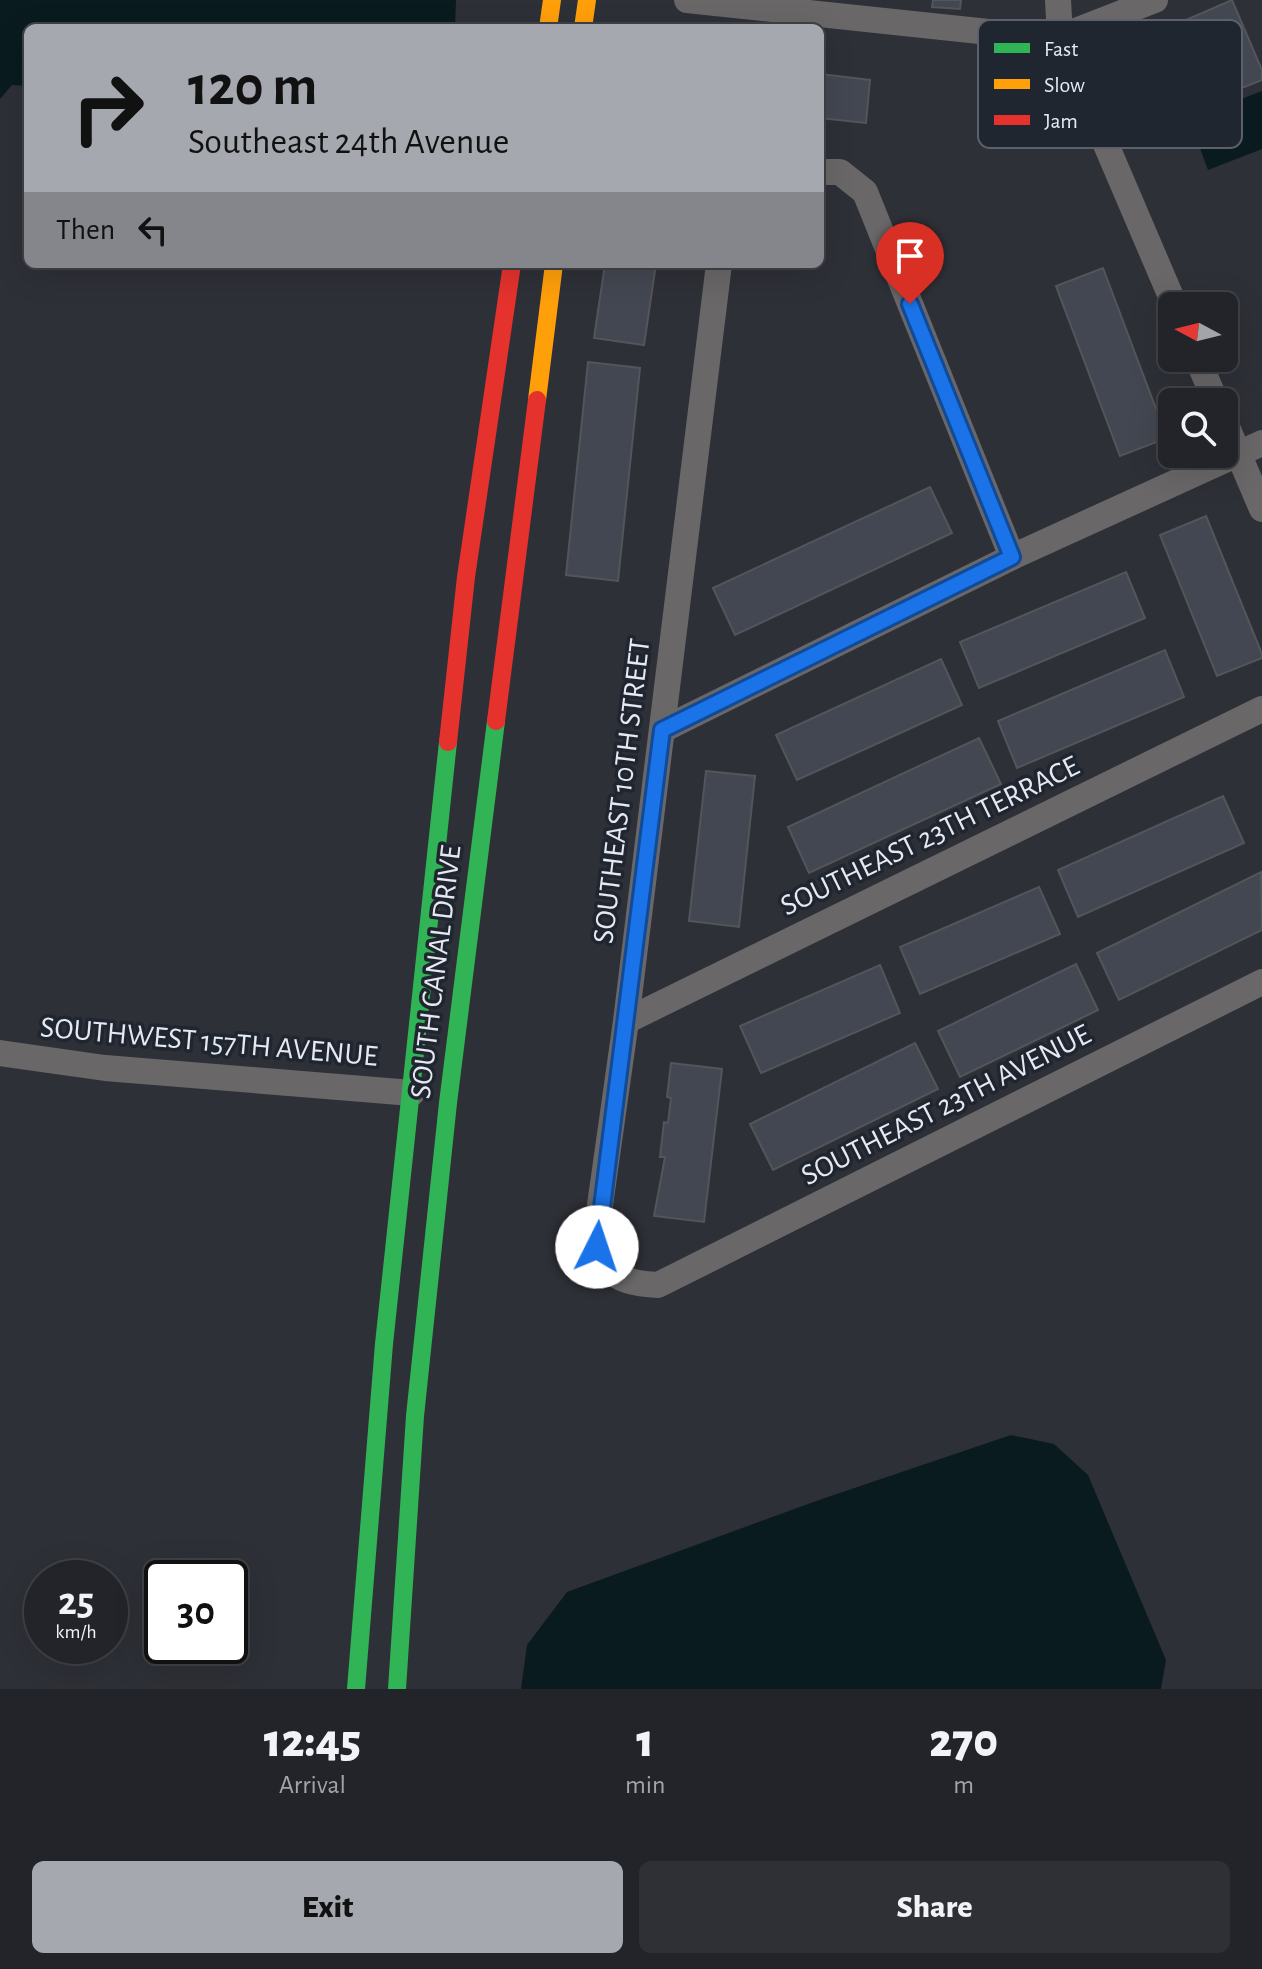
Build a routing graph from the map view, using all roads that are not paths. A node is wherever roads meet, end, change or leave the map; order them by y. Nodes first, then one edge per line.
1 (552, 0) edge
2 (587, 0) edge
3 (687, 0) edge
4 (1058, 0) edge
5 (1155, 0) edge
6 (1059, 20) edge
7 (1104, 20) edge
8 (549, 24) edge
9 (584, 24) edge
10 (978, 31) edge
11 (1107, 148) edge
12 (824, 172) edge
13 (511, 268) edge
14 (553, 268) edge
15 (719, 268) edge
16 (1169, 292) edge
17 (1250, 449) edge
18 (1262, 509) edge
19 (1012, 557) junction
20 (1262, 709) edge
21 (662, 730) junction
22 (1262, 982) edge
23 (626, 1021) junction
24 (0, 1053) edge
25 (412, 1093) junction
26 (658, 1285) joint
27 (356, 1689) edge
28 (397, 1689) edge

1 - 8 street
2 - 9 street
3 - 10 street
4 - 6 street
5 - 7 street
11 - 16 street
12 - 19 street
13 - 25 street, SOUTH CANAL DRIVE
14 - 28 street, SOUTH CANAL DRIVE
15 - 21 street, SOUTHEAST 10TH STREET
17 - 18 street
17 - 19 street
19 - 21 street
20 - 23 street, SOUTHEAST 23TH TERRACE
21 - 23 street, SOUTHEAST 10TH STREET
22 - 26 street, SOUTHEAST 23TH AVENUE
23 - 26 street, SOUTHEAST 10TH STREET
24 - 25 street, SOUTHWEST 157TH AVENUE
25 - 27 street, SOUTH CANAL DRIVE

